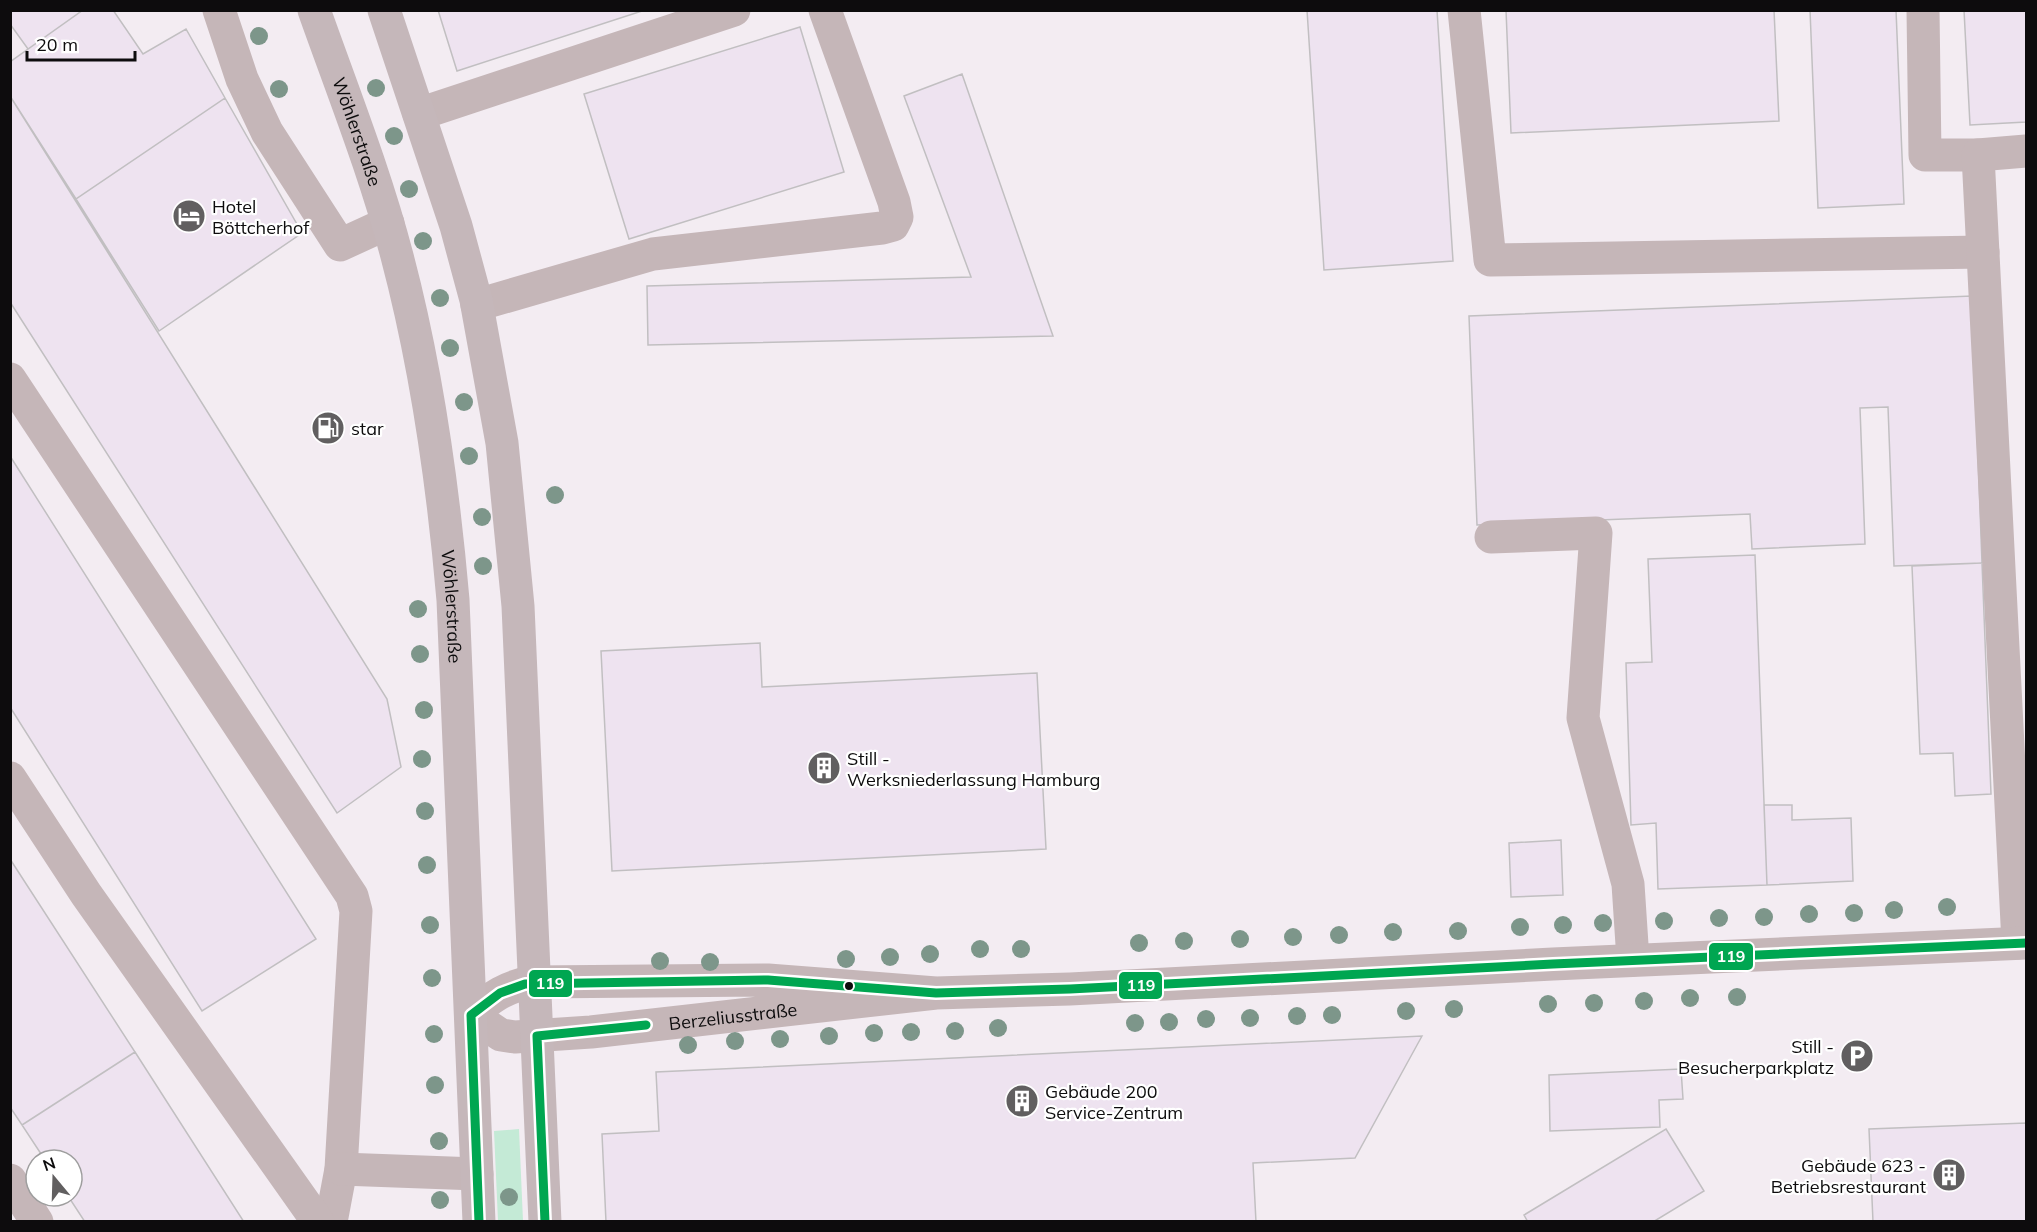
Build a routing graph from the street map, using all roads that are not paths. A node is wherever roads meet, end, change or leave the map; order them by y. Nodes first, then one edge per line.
1 (219, 10) edge
2 (315, 10) edge
3 (384, 10) edge
4 (734, 10) edge
5 (825, 10) edge
6 (1464, 10) edge
7 (1923, 10) edge
8 (419, 114) junction
9 (2026, 151) edge
10 (1978, 155) junction
11 (388, 223) junction
12 (1983, 252) junction
13 (477, 305) junction
14 (10, 379) edge
15 (1491, 537) dead end
16 (10, 778) edge
17 (2022, 943) edge
18 (1633, 960) junction
19 (535, 982) junction
20 (936, 993) junction
21 (471, 1015) junction
22 (537, 1036) junction
23 (341, 1169) junction
24 (477, 1174) junction
25 (10, 1180) edge
26 (37, 1221) edge
27 (318, 1221) edge
28 (331, 1221) edge
29 (479, 1221) edge
30 (545, 1221) edge

1 - 11 street
2 - 11 main road, Wöhlerstraße
3 - 8 main road
4 - 8 street
5 - 13 street
6 - 12 street
7 - 10 street
8 - 13 main road
9 - 10 street
10 - 12 street
11 - 21 main road, Wöhlerstraße
12 - 17 street
13 - 19 main road
14 - 23 street
15 - 18 street
16 - 27 street
17 - 18 street, Berzeliusstraße
18 - 20 street, Berzeliusstraße
19 - 20 street, Berzeliusstraße
19 - 21 street, Berzeliusstraße
19 - 22 main road
20 - 22 street, Berzeliusstraße
21 - 22 street, Berzeliusstraße
21 - 24 main road, Wöhlerstraße
22 - 30 main road
23 - 24 street
23 - 28 street
24 - 29 main road, Wöhlerstraße
25 - 26 street

